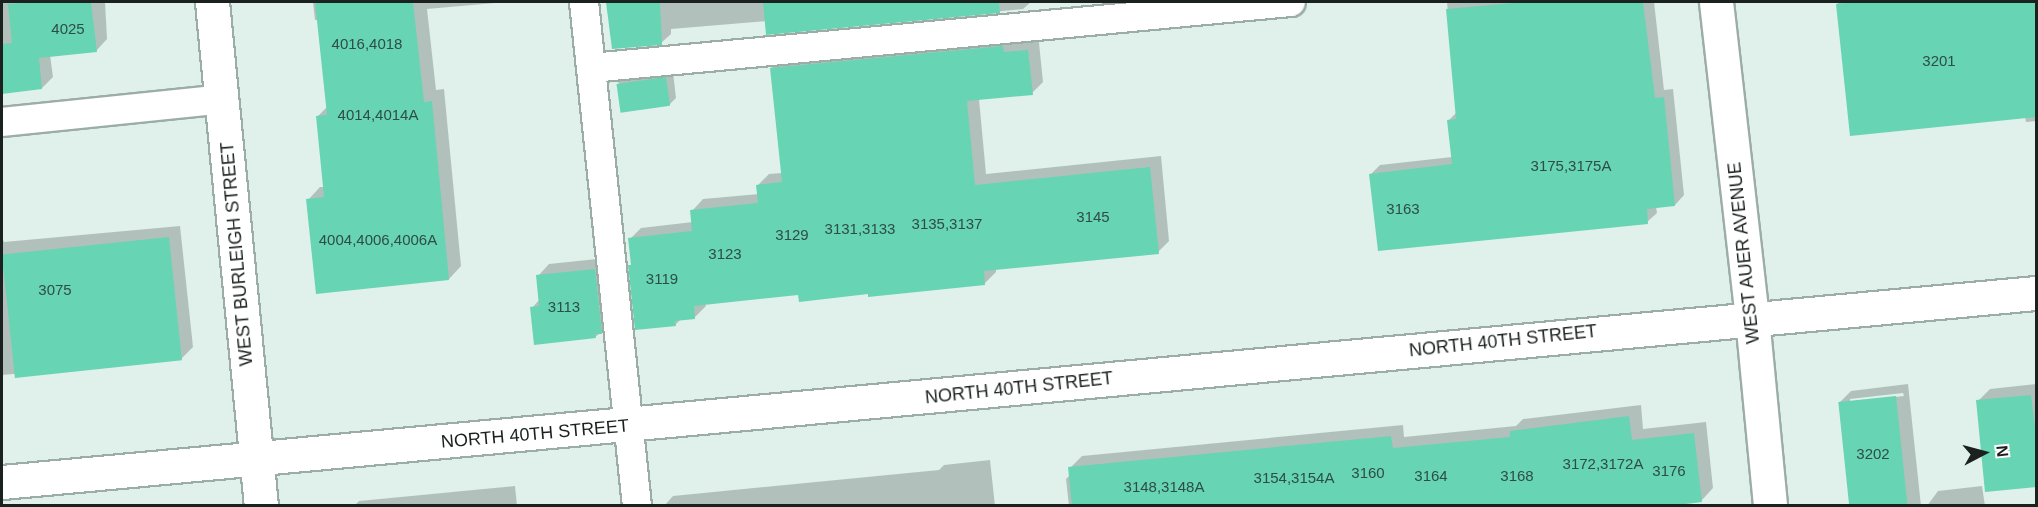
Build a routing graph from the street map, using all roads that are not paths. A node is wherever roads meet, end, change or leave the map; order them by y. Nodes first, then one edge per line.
1 (212, 2) edge
2 (584, 2) edge
3 (1291, 2) edge
4 (1716, 2) edge
5 (591, 68) junction
6 (223, 99) junction
7 (2, 122) edge
8 (2037, 293) edge
9 (1752, 318) junction
10 (629, 426) junction
11 (256, 458) junction
12 (2, 482) edge
13 (261, 506) edge
14 (637, 506) edge
15 (1770, 506) edge

1 - 6 street, WEST BURLEIGH STREET
2 - 5 lane
3 - 5 lane
4 - 9 street, WEST AUER AVENUE
5 - 10 lane
6 - 7 lane
6 - 11 street, WEST BURLEIGH STREET
8 - 9 street, NORTH 40TH STREET
9 - 10 street, NORTH 40TH STREET
9 - 15 street, WEST AUER AVENUE
10 - 11 street, NORTH 40TH STREET
10 - 14 lane
11 - 12 street, NORTH 40TH STREET
11 - 13 street, WEST BURLEIGH STREET

